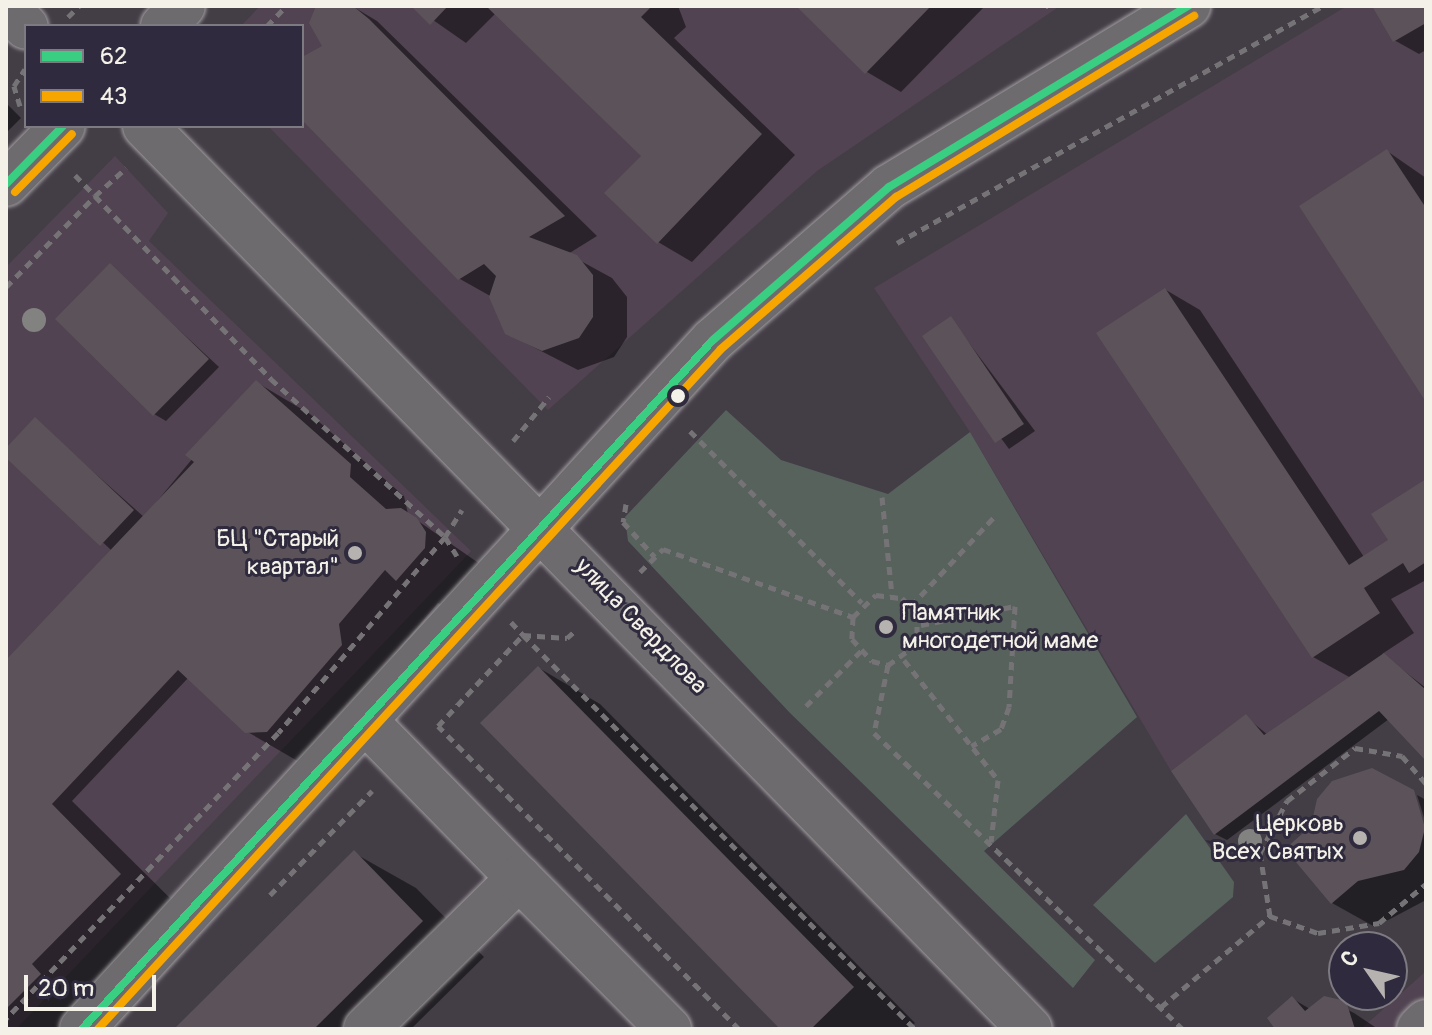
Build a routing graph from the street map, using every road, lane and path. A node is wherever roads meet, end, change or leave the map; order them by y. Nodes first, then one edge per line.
1 (183, 6) edge
2 (286, 6) edge
3 (1188, 6) edge
4 (1322, 6) edge
5 (6, 7) edge
6 (165, 24) edge
7 (269, 24) edge
8 (24, 25) edge
9 (24, 71) edge
10 (6, 78) edge
11 (14, 86) junction
12 (24, 100) edge
13 (45, 129) edge
14 (153, 131) edge
15 (6, 184) edge
16 (95, 196) junction
17 (882, 251) dead end
18 (6, 287) edge
19 (701, 421) dead end
20 (690, 431) junction
21 (681, 442) dead end
22 (633, 496) dead end
23 (882, 497) dead end
24 (996, 515) dead end
25 (543, 524) junction
26 (892, 595) junction
27 (862, 603) junction
28 (911, 606) junction
29 (853, 617) junction
30 (921, 625) junction
31 (861, 651) junction
32 (904, 660) junction
33 (888, 665) junction
34 (806, 706) dead end
35 (366, 722) junction
36 (438, 726) junction
37 (972, 746) junction
38 (403, 760) junction
39 (1426, 784) edge
40 (991, 843) junction
41 (519, 878) junction
42 (1426, 884) edge
43 (259, 906) dead end
44 (1270, 916) junction
45 (1161, 1007) junction
46 (6, 1019) edge
47 (1426, 1022) edge
48 (82, 1029) edge
49 (366, 1029) edge
50 (669, 1029) edge
51 (739, 1029) edge
52 (915, 1029) edge
53 (1030, 1029) edge
54 (1183, 1029) edge
55 (1419, 1029) edge

1 - 6 main road
2 - 7 path
3 - 25 main road
4 - 17 path
5 - 8 main road
9 - 11 path
10 - 11 path
11 - 12 path
13 - 15 main road
13 - 16 path
14 - 16 path
14 - 25 main road, улица Свердлова
16 - 18 path
16 - 46 path
19 - 20 path
20 - 21 path
20 - 27 path
22 - 29 path
23 - 26 path
24 - 28 path
25 - 35 main road
25 - 53 main road, улица Свердлова
26 - 27 path
26 - 28 path
27 - 29 path
28 - 30 path
29 - 31 path
30 - 32 path
30 - 37 path
31 - 33 path
31 - 34 path
32 - 33 path
32 - 37 path
33 - 40 path
35 - 38 main road
35 - 48 main road
36 - 38 path
36 - 51 path
36 - 52 path
37 - 40 path
38 - 41 main road
38 - 43 path
39 - 44 path
40 - 45 path
41 - 49 main road
41 - 50 main road
42 - 44 path
44 - 45 path
45 - 54 path
47 - 55 main road

